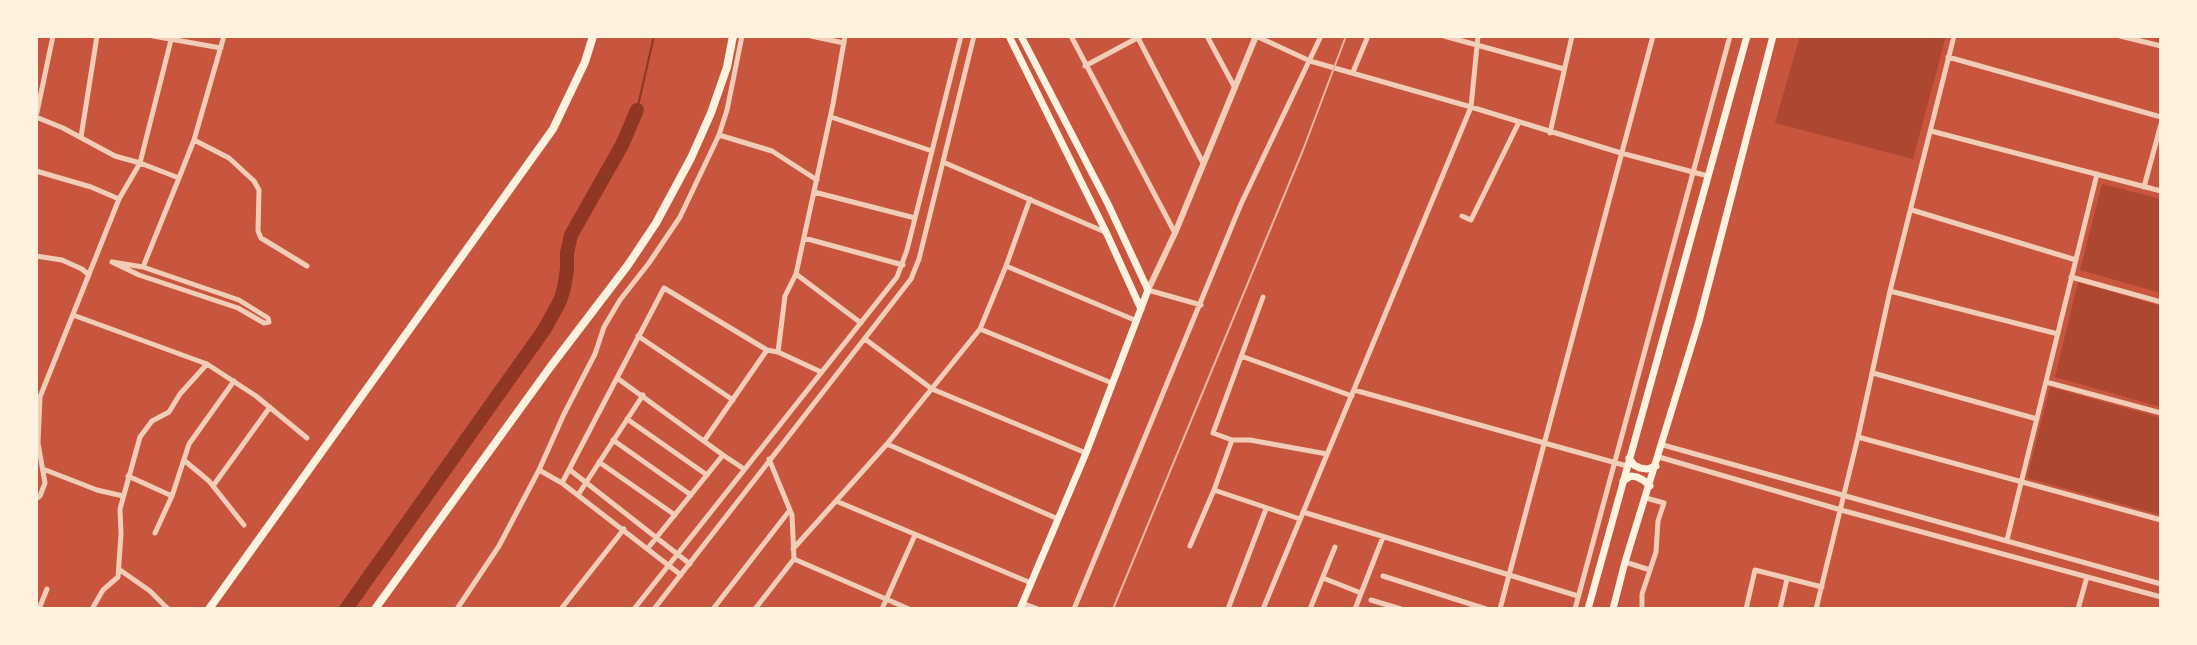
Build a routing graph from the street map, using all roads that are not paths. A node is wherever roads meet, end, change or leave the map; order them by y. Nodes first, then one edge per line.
1 (53, 36) edge
2 (97, 36) edge
3 (153, 36) edge
4 (224, 36) edge
5 (593, 36) edge
6 (733, 36) edge
7 (742, 36) edge
8 (811, 36) edge
9 (961, 36) edge
10 (974, 36) edge
11 (1009, 36) edge
12 (1021, 36) edge
13 (1071, 36) edge
14 (1207, 36) edge
15 (1256, 36) edge
16 (1321, 36) edge
17 (1368, 36) edge
18 (1444, 36) edge
19 (1478, 36) edge
20 (1572, 36) edge
21 (1653, 36) edge
22 (1730, 36) edge
23 (1747, 36) edge
24 (1773, 36) edge
25 (1954, 36) edge
26 (2120, 36) edge
27 (1138, 37) edge
28 (172, 38) edge
29 (845, 40) edge
30 (1477, 46) junction
31 (2161, 46) edge
32 (221, 48) junction
33 (1948, 57) junction
34 (1310, 61) junction
35 (1085, 66) junction
36 (1564, 69) junction
37 (1353, 72) junction
38 (1235, 89) junction
39 (1471, 107) junction
40 (36, 117) edge
41 (831, 117) junction
42 (2161, 117) edge
43 (1519, 122) junction
44 (2161, 124) edge
45 (1931, 131) junction
46 (1550, 133) junction
47 (719, 135) junction
48 (81, 137) junction
49 (194, 140) junction
50 (932, 151) junction
51 (1621, 153) junction
52 (943, 162) junction
53 (140, 163) junction
54 (1204, 164) junction
55 (36, 171) edge
56 (1693, 171) junction
57 (2097, 174) junction
58 (1709, 176) junction
59 (179, 178) junction
60 (817, 180) junction
61 (2144, 187) junction
62 (2161, 191) edge
63 (814, 192) junction
64 (119, 199) junction
65 (1030, 199) junction
66 (1912, 210) junction
67 (1462, 216) dead end
68 (915, 218) junction
69 (1106, 232) junction
70 (1175, 233) junction
71 (804, 238) junction
72 (36, 256) edge
73 (2076, 260) junction
74 (903, 265) junction
75 (307, 266) dead end
76 (1006, 266) junction
77 (143, 267) junction
78 (796, 274) junction
79 (89, 275) junction
80 (2071, 277) junction
81 (1148, 290) junction
82 (1890, 291) junction
83 (1263, 297) dead end
84 (2161, 302) edge
85 (1201, 305) junction
86 (1141, 309) junction
87 (73, 315) junction
88 (1137, 321) junction
89 (861, 323) junction
90 (980, 329) junction
91 (2058, 334) junction
92 (638, 336) junction
93 (865, 339) junction
94 (767, 350) junction
95 (778, 352) junction
96 (1241, 356) junction
97 (207, 364) junction
98 (821, 372) junction
99 (1872, 373) junction
100 (617, 378) junction
101 (234, 381) junction
102 (2046, 382) junction
103 (1113, 384) junction
104 (932, 389) junction
105 (1353, 393) junction
106 (643, 395) junction
107 (733, 400) junction
108 (270, 407) junction
109 (2161, 413) edge
110 (627, 419) junction
111 (2037, 419) junction
112 (1858, 437) junction
113 (307, 438) dead end
114 (613, 440) junction
115 (1232, 440) junction
116 (704, 441) junction
117 (37, 443) edge
118 (887, 444) junction
119 (1544, 444) junction
120 (1663, 445) junction
121 (1086, 453) junction
122 (1327, 454) junction
123 (723, 455) junction
124 (1659, 457) junction
125 (769, 459) junction
126 (185, 461) junction
127 (599, 462) junction
128 (1628, 462) junction
129 (1615, 463) junction
130 (1656, 466) junction
131 (43, 469) junction
132 (744, 469) junction
133 (539, 470) junction
134 (570, 470) junction
135 (707, 475) junction
136 (128, 476) junction
137 (1623, 481) junction
138 (2022, 481) junction
139 (562, 483) junction
140 (585, 483) junction
141 (213, 486) junction
142 (1650, 486) junction
143 (1214, 490) junction
144 (578, 495) junction
145 (691, 495) junction
146 (1844, 495) junction
147 (123, 496) junction
148 (172, 496) junction
149 (1646, 498) junction
150 (36, 499) edge
151 (836, 501) junction
152 (1266, 509) junction
153 (790, 510) junction
154 (1841, 510) junction
155 (1303, 512) junction
156 (675, 515) junction
157 (1058, 519) junction
158 (1300, 519) junction
159 (2161, 520) edge
160 (244, 525) dead end
161 (624, 529) junction
162 (155, 533) dead end
163 (915, 535) junction
164 (1383, 537) junction
165 (657, 538) junction
166 (2007, 540) junction
167 (1190, 546) dead end
168 (1335, 547) dead end
169 (648, 548) junction
170 (793, 549) junction
171 (679, 554) junction
172 (794, 559) junction
173 (1625, 562) junction
174 (690, 564) junction
175 (669, 566) junction
176 (120, 570) junction
177 (1650, 570) junction
178 (1586, 571) junction
179 (1598, 573) junction
180 (681, 575) junction
181 (1383, 576) dead end
182 (1510, 576) junction
183 (2087, 577) junction
184 (1323, 578) junction
185 (1787, 579) junction
186 (1031, 583) junction
187 (2161, 584) edge
188 (1822, 587) junction
189 (47, 589) dead end
190 (1361, 593) junction
191 (1578, 596) junction
192 (2161, 597) edge
193 (886, 600) junction
194 (1371, 600) dead end
195 (1021, 606) edge
196 (39, 609) edge
197 (92, 609) edge
198 (168, 609) edge
199 (209, 609) edge
200 (375, 609) edge
201 (457, 609) edge
202 (561, 609) edge
203 (634, 609) edge
204 (654, 609) edge
205 (713, 609) edge
206 (755, 609) edge
207 (882, 609) edge
208 (909, 609) edge
209 (1038, 609) edge
210 (1074, 609) edge
211 (1228, 609) edge
212 (1263, 609) edge
213 (1310, 609) edge
214 (1355, 609) edge
215 (1401, 609) edge
216 (1486, 609) edge
217 (1500, 609) edge
218 (1575, 609) edge
219 (1588, 609) edge
220 (1613, 609) edge
221 (1642, 609) edge
222 (1746, 609) edge
223 (1780, 609) edge
224 (1816, 609) edge
225 (2078, 609) edge

1 - 40 street
2 - 48 street
3 - 28 street
4 - 32 street
5 - 199 highway
6 - 200 highway
7 - 47 street
8 - 29 street
9 - 50 street
10 - 52 street
11 - 69 main road
12 - 81 main road
13 - 35 street
14 - 38 street
15 - 34 street
15 - 38 street
16 - 34 street
17 - 37 street
18 - 30 street
19 - 30 street
20 - 36 street
21 - 51 street
22 - 56 street
23 - 58 main road
24 - 120 main road
25 - 33 street
26 - 31 street
27 - 35 street
27 - 54 street
28 - 32 street
28 - 53 street
29 - 41 street
30 - 36 street
30 - 39 street
32 - 49 street
33 - 42 street
33 - 45 street
34 - 37 street
34 - 85 street
35 - 70 street
36 - 46 street
37 - 39 street
38 - 54 street
39 - 43 street
39 - 105 street
40 - 48 street
41 - 50 street
41 - 60 street
43 - 46 street
43 - 67 street
44 - 61 street
45 - 57 street
45 - 66 street
46 - 51 street
47 - 60 street
47 - 133 street
48 - 53 street
49 - 59 street
49 - 75 street
50 - 68 street
51 - 56 street
51 - 119 street
52 - 65 street
52 - 93 street
53 - 59 street
53 - 64 street
54 - 70 street
55 - 64 street
56 - 58 street
56 - 129 street
57 - 61 street
57 - 73 street
58 - 128 main road
59 - 77 street
60 - 63 street
61 - 62 street
63 - 68 street
63 - 71 street
64 - 79 street
65 - 69 street
65 - 76 street
66 - 73 street
66 - 82 street
68 - 74 street
69 - 86 main road
70 - 81 street
71 - 74 street
71 - 78 street
72 - 79 street
73 - 80 street
74 - 89 street
76 - 88 street
76 - 90 street
77 - 77 street
78 - 89 street
78 - 95 street
79 - 87 street
80 - 84 street
80 - 91 street
81 - 85 street
81 - 86 main road
82 - 91 street
82 - 99 street
83 - 96 street
85 - 210 street
86 - 88 main road
87 - 97 street
87 - 117 street
88 - 103 main road
89 - 98 street
90 - 103 street
90 - 104 street
91 - 102 street
92 - 94 street
92 - 100 street
92 - 107 street
93 - 104 street
93 - 125 street
94 - 95 street
94 - 107 street
95 - 98 street
96 - 105 street
96 - 115 street
97 - 101 street
97 - 136 street
98 - 132 street
99 - 111 street
99 - 112 street
100 - 106 street
100 - 134 street
101 - 108 street
101 - 126 street
102 - 109 street
102 - 111 street
103 - 121 main road
104 - 118 street
104 - 121 street
105 - 119 street
105 - 122 street
106 - 110 street
106 - 116 street
107 - 116 street
108 - 113 street
108 - 141 street
110 - 114 street
110 - 135 street
111 - 138 street
112 - 138 street
112 - 146 street
114 - 127 street
114 - 145 street
115 - 122 street
115 - 143 street
116 - 123 street
117 - 131 street
118 - 151 street
118 - 157 street
119 - 129 street
119 - 182 street
120 - 124 main road
120 - 146 street
121 - 157 main road
122 - 155 street
123 - 132 street
123 - 135 street
124 - 130 main road
124 - 154 street
125 - 153 street
125 - 174 street
126 - 141 street
126 - 148 street
127 - 140 street
127 - 156 street
128 - 129 street
128 - 130 main road
128 - 137 main road
129 - 178 street
130 - 142 main road
131 - 147 street
131 - 150 street
132 - 171 street
133 - 139 street
133 - 201 street
134 - 139 street
134 - 140 street
135 - 145 street
136 - 147 street
136 - 148 street
137 - 142 main road
137 - 179 main road
138 - 159 street
138 - 166 street
139 - 144 street
140 - 144 street
140 - 165 street
141 - 160 street
142 - 149 main road
143 - 152 street
143 - 167 street
144 - 161 street
145 - 156 street
146 - 154 street
146 - 166 street
147 - 176 street
148 - 162 street
149 - 173 main road
149 - 177 street
151 - 163 street
151 - 170 street
152 - 158 street
152 - 211 street
153 - 170 street
153 - 205 street
154 - 183 street
154 - 188 street
155 - 158 street
155 - 164 street
156 - 165 street
157 - 186 main road
158 - 212 street
161 - 169 street
161 - 202 street
163 - 186 street
163 - 193 street
164 - 182 street
164 - 190 street
165 - 169 street
165 - 171 street
166 - 187 street
168 - 184 street
169 - 175 street
170 - 172 street
171 - 174 street
171 - 175 street
172 - 193 street
172 - 206 street
173 - 177 street
173 - 220 main road
174 - 180 street
175 - 180 street
175 - 203 street
176 - 197 street
176 - 198 street
177 - 221 street
178 - 179 street
178 - 191 street
179 - 219 main road
180 - 204 street
181 - 216 street
182 - 191 street
182 - 217 street
183 - 192 street
183 - 225 street
184 - 190 street
184 - 213 street
185 - 188 street
185 - 222 street
185 - 223 street
186 - 195 main road
188 - 224 street
189 - 196 street
190 - 214 street
191 - 218 street
193 - 207 street
193 - 208 street
194 - 215 street
195 - 209 street

